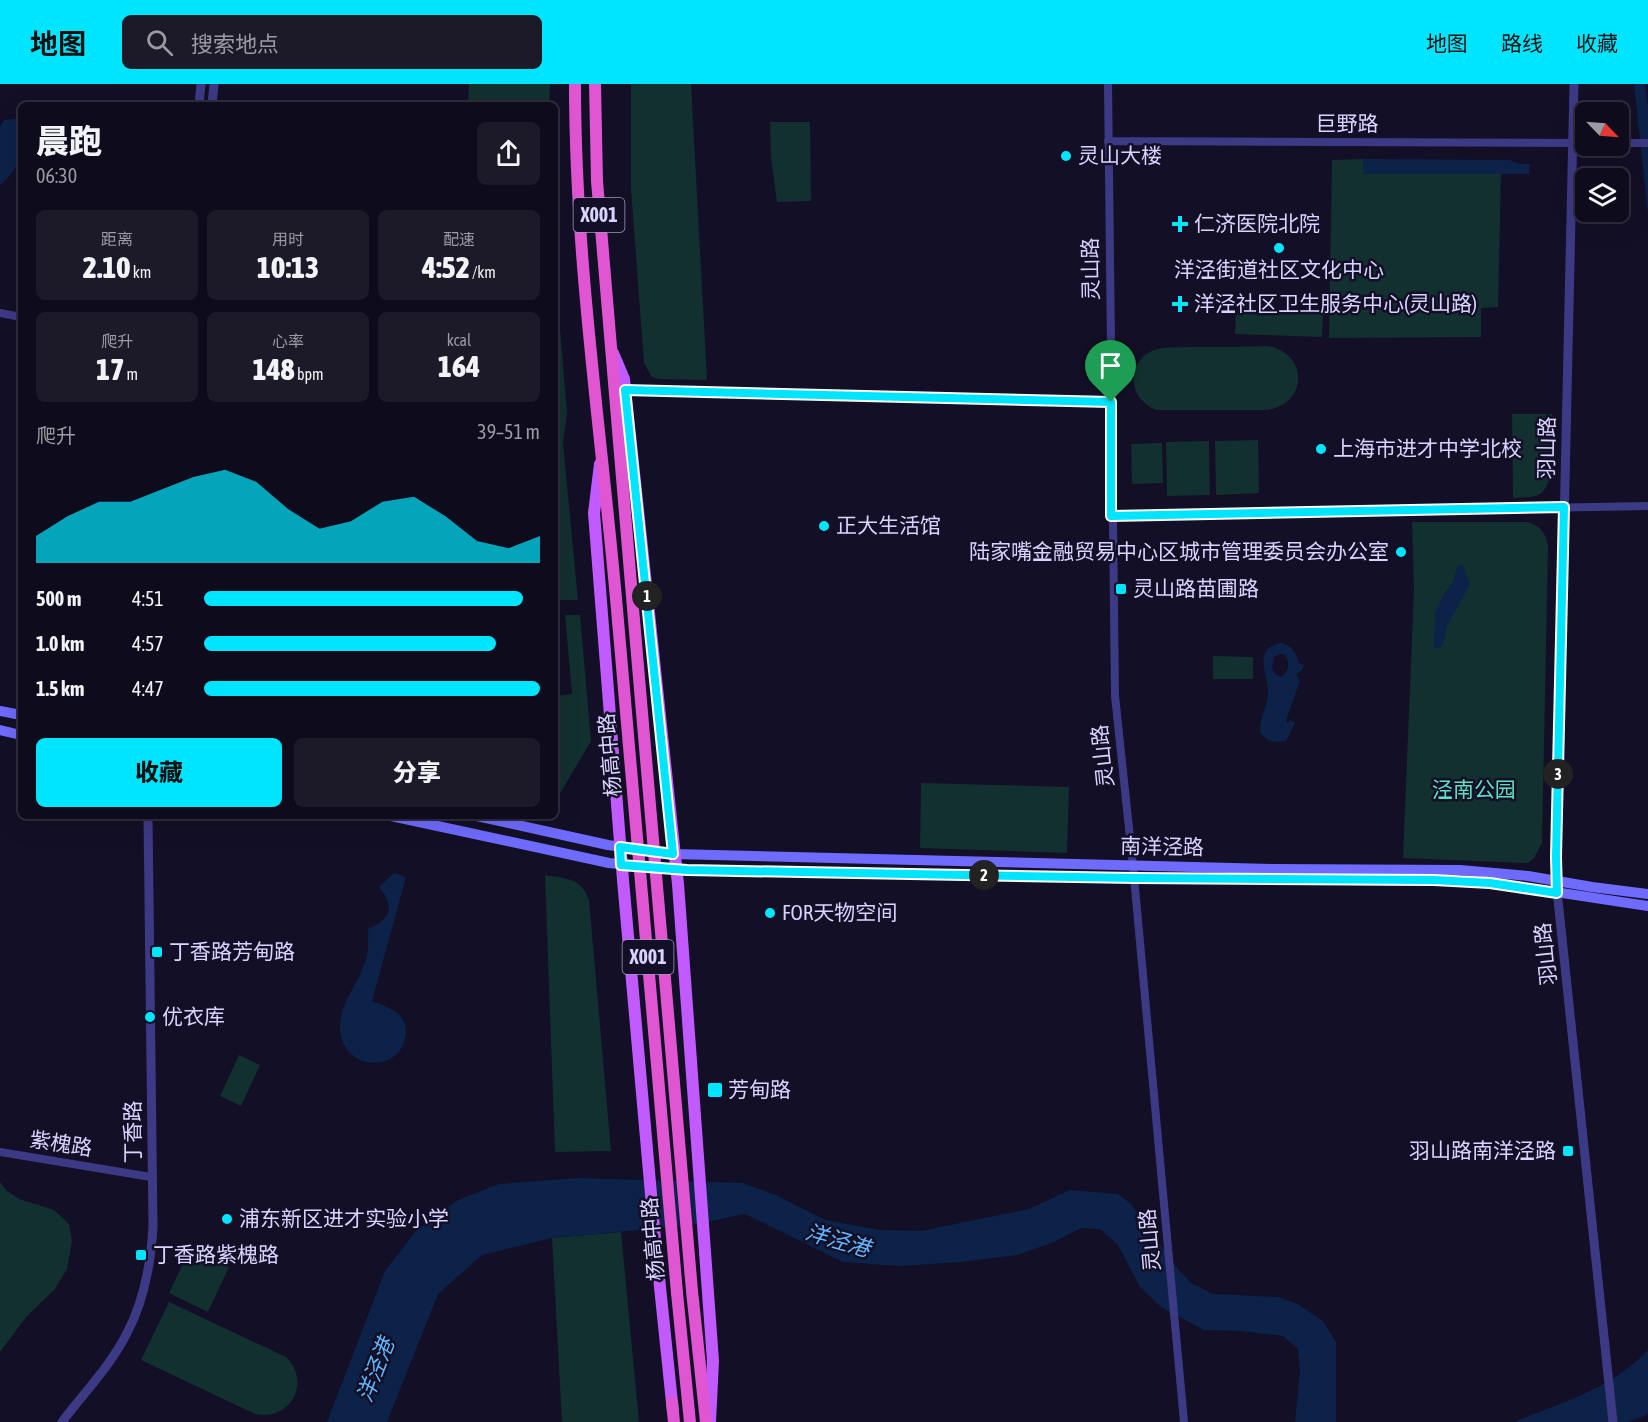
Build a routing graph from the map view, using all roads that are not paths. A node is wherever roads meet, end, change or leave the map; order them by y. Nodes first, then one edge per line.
1 (201, 84) edge
2 (214, 84) edge
3 (575, 84) edge
4 (595, 84) edge
5 (1108, 84) edge
6 (1574, 84) edge
7 (199, 102) edge
8 (212, 102) edge
9 (1108, 141) junction
10 (1629, 142) edge
11 (1572, 143) junction
12 (1648, 143) edge
13 (0, 313) edge
14 (18, 316) edge
15 (610, 346) junction
16 (625, 390) junction
17 (1111, 402) junction
18 (601, 452) junction
19 (1648, 506) edge
20 (1564, 507) junction
21 (1111, 516) junction
22 (0, 711) edge
23 (18, 714) edge
24 (0, 730) edge
25 (18, 734) edge
26 (148, 819) edge
27 (405, 819) edge
28 (494, 819) edge
29 (620, 841) junction
30 (673, 854) junction
31 (621, 865) junction
32 (1133, 866) junction
33 (676, 870) junction
34 (1134, 878) junction
35 (1556, 881) junction
36 (1557, 893) junction
37 (1648, 894) edge
38 (1648, 906) edge
39 (0, 1152) edge
40 (151, 1177) junction
41 (672, 1402) joint
42 (62, 1422) edge
43 (675, 1422) edge
44 (690, 1422) edge
45 (708, 1422) edge
46 (1184, 1422) edge
47 (1613, 1422) edge

1 - 7 street
2 - 8 street
3 - 18 highway, 杨高中路 / X001
4 - 15 highway, 杨高中路 / X001
5 - 9 street, 灵山路
6 - 11 street, 羽山路
9 - 11 street, 巨野路
9 - 17 street, 灵山路
10 - 12 street
11 - 20 street, 羽山路
13 - 14 street
15 - 16 main road, 杨高中路 / X001
15 - 45 highway, 杨高中路 / X001, bridge
16 - 17 street
16 - 30 main road, 杨高中路 / X001
17 - 21 street, 灵山路
18 - 29 main road, X001
18 - 44 highway, 杨高中路 / X001, bridge
19 - 20 street
20 - 21 street
20 - 35 street, 羽山路
21 - 32 street, 灵山路
22 - 23 main road
24 - 25 main road
26 - 40 street, 丁香路
27 - 31 main road
28 - 29 main road
29 - 30 main road
29 - 31 main road, 杨高中路
30 - 32 main road, 南洋泾路
30 - 33 main road, 杨高中路 / X001
31 - 33 main road
31 - 41 main road, 杨高中路 / X001
32 - 34 street, 灵山路
32 - 35 main road, 南洋泾路
33 - 34 main road, 南洋泾路
33 - 45 main road, 杨高中路 / X001
34 - 36 main road, 南洋泾路
34 - 46 street, 灵山路
35 - 36 street, 羽山路
35 - 37 main road, 南洋泾路
36 - 38 main road, 南洋泾路
36 - 47 street, 羽山路
39 - 40 street, 紫槐路
40 - 42 street, 丁香路
41 - 43 highway

